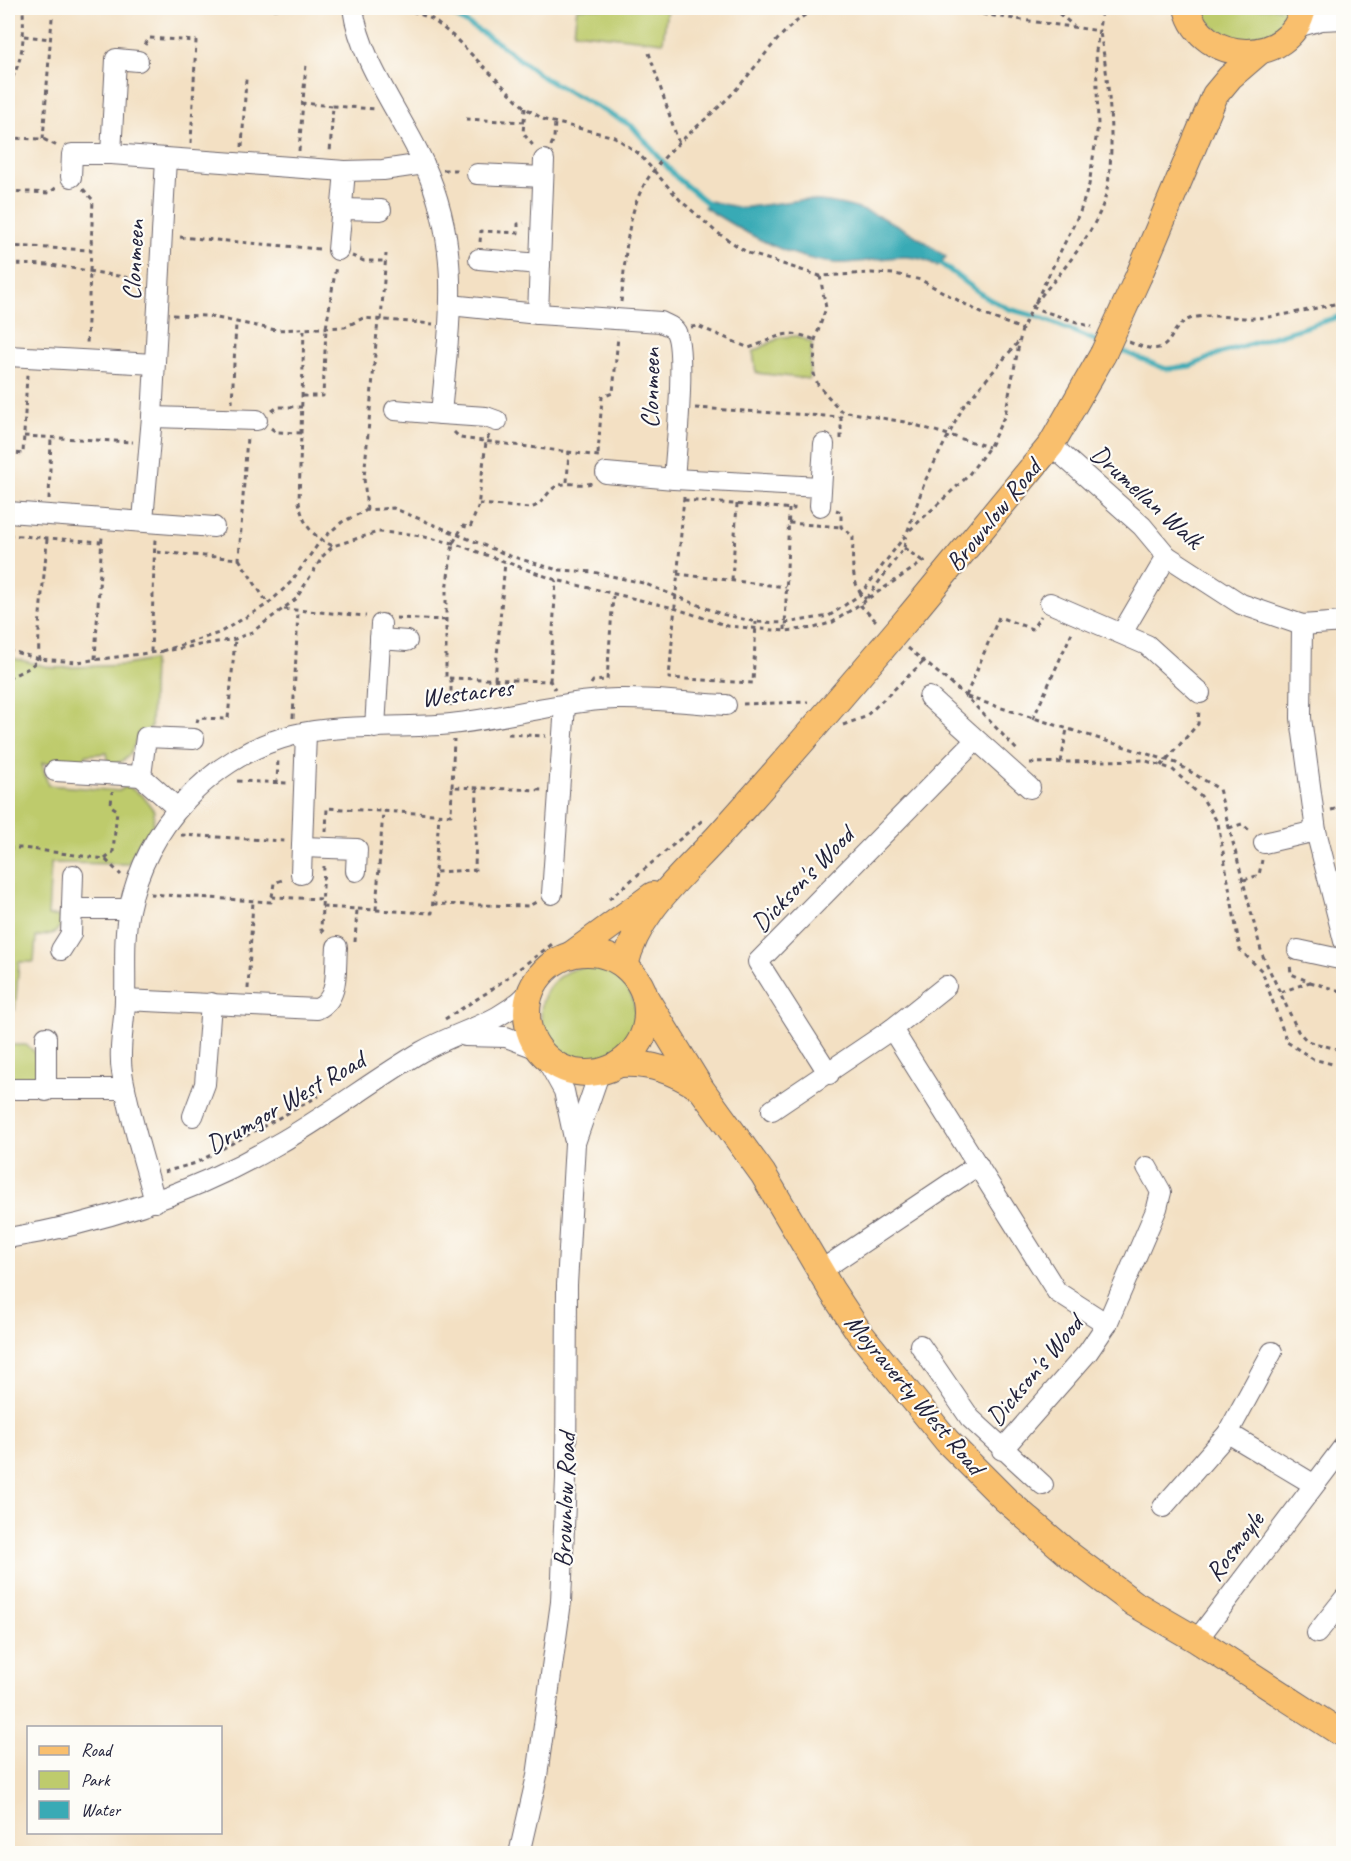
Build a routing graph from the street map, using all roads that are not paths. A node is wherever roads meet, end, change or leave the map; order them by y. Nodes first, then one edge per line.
1 (352, 9) edge
2 (1186, 9) edge
3 (1299, 18) edge
4 (1344, 19) edge
5 (1202, 35) junction
6 (1259, 52) junction
7 (138, 61) road end
8 (1215, 95) junction
9 (111, 154) junction
10 (166, 159) junction
11 (425, 167) junction
12 (337, 171) junction
13 (477, 174) road end
14 (71, 177) road end
15 (342, 208) junction
16 (381, 210) dead end
17 (338, 250) road end
18 (479, 259) road end
19 (540, 264) junction
20 (450, 305) junction
21 (538, 314) junction
22 (8, 356) edge
23 (154, 364) junction
24 (395, 410) dead end
25 (441, 414) junction
26 (152, 417) junction
27 (257, 420) road end
28 (497, 421) dead end
29 (824, 444) dead end
30 (1051, 445) junction
31 (606, 473) road end
32 (680, 479) junction
33 (8, 512) edge
34 (150, 521) junction
35 (214, 527) dead end
36 (1167, 556) junction
37 (1050, 603) road end
38 (1344, 622) edge
39 (1302, 625) junction
40 (1122, 633) junction
41 (406, 641) dead end
42 (1200, 693) road end
43 (929, 697) dead end
44 (572, 704) junction
45 (726, 705) road end
46 (375, 728) junction
47 (292, 736) junction
48 (194, 739) road end
49 (976, 740) junction
50 (55, 771) dead end
51 (141, 776) junction
52 (1030, 788) dead end
53 (178, 809) junction
54 (1316, 831) junction
55 (1264, 843) road end
56 (302, 845) junction
57 (356, 871) dead end
58 (301, 874) road end
59 (73, 875) dead end
60 (680, 876) junction
61 (552, 894) road end
62 (72, 909) junction
63 (129, 909) junction
64 (1342, 938) edge
65 (566, 946) junction
66 (337, 947) road end
67 (61, 950) dead end
68 (1298, 950) road end
69 (1344, 960) edge
70 (625, 966) junction
71 (946, 986) dead end
72 (531, 991) junction
73 (645, 997) junction
74 (125, 1000) junction
75 (211, 1003) junction
76 (892, 1029) junction
77 (443, 1032) junction
78 (46, 1037) dead end
79 (542, 1053) junction
80 (610, 1068) junction
81 (830, 1074) junction
82 (8, 1089) edge
83 (125, 1089) junction
84 (702, 1090) junction
85 (46, 1091) junction
86 (772, 1110) dead end
87 (193, 1116) dead end
88 (575, 1143) junction
89 (978, 1165) junction
90 (1147, 1167) dead end
91 (155, 1202) junction
92 (8, 1238) edge
93 (820, 1271) junction
94 (1107, 1324) junction
95 (920, 1345) dead end
96 (1272, 1352) dead end
97 (1228, 1432) junction
98 (1344, 1446) edge
99 (1002, 1450) junction
100 (1313, 1484) junction
101 (1043, 1485) dead end
102 (1164, 1507) dead end
103 (1344, 1599) edge
104 (1317, 1633) dead end
105 (1197, 1640) junction
106 (1344, 1735) edge
107 (519, 1854) edge

1 - 11 street
2 - 5 main road, Brownlow Road
3 - 4 street
3 - 6 main road, Brownlow Road
5 - 6 main road
5 - 8 main road, Brownlow Road
6 - 8 main road, Brownlow Road
7 - 9 street
8 - 30 main road, Brownlow Road, bridge
9 - 10 street
9 - 14 street
10 - 12 street
10 - 23 street, Clonmeen
11 - 12 street
11 - 20 street
12 - 15 street
13 - 19 street
15 - 16 street
15 - 17 street
18 - 19 street
19 - 21 street
20 - 21 street, Clonmeen
20 - 25 street
21 - 32 street, Clonmeen
22 - 23 street
23 - 26 street, Clonmeen
24 - 25 street
25 - 28 street
26 - 27 street
26 - 34 street, Clonmeen
29 - 32 street
30 - 36 street, Drumellan Walk
30 - 60 main road, Brownlow Road, bridge
31 - 32 street
33 - 34 street
34 - 35 street
36 - 39 street, Drumellan Walk
36 - 40 street
37 - 40 street
38 - 39 street, Drumellan Walk
39 - 54 street
40 - 42 street
41 - 46 street
43 - 49 street
44 - 45 street, Westacres
44 - 46 street, Westacres
44 - 61 street
46 - 47 street, Westacres
47 - 53 street, Westacres
47 - 56 street
48 - 51 street
49 - 52 street
49 - 81 street, Dickson's Wood
50 - 51 street
51 - 53 street
53 - 63 street, Westacres
54 - 55 street
54 - 64 street
56 - 57 street
56 - 58 street
59 - 62 street
60 - 65 main road, Brownlow Road
60 - 70 main road, Brownlow Road
62 - 63 street
62 - 67 street
63 - 74 street, Westacres
65 - 70 main road
65 - 72 main road
66 - 75 street
68 - 69 street
70 - 73 main road
71 - 76 street
72 - 77 street, Drumgor West Road
72 - 79 main road
73 - 80 main road
73 - 84 main road, Moyraverty West Road
74 - 75 street
74 - 83 street, Westacres
75 - 87 street
76 - 81 street
76 - 89 street, Dickson's Wood
77 - 79 street, Drumgor West Road
77 - 91 street, Drumgor West Road
78 - 85 street
79 - 80 main road
79 - 88 street, Brownlow Road
80 - 84 main road, Moyraverty West Road
80 - 88 street, Brownlow Road
81 - 86 street
82 - 85 street
83 - 85 street
83 - 91 street, Westacres
84 - 93 main road, Moyraverty West Road
88 - 107 street, Brownlow Road
89 - 93 street
89 - 94 street, Dickson's Wood
90 - 94 street, Dickson's Wood
91 - 92 street, Drumgor West Road
93 - 105 main road, Moyraverty West Road
94 - 99 street, Dickson's Wood
95 - 99 street, Dickson's Wood
96 - 97 street
97 - 100 street
97 - 102 street
98 - 100 street, Rosmoyle
99 - 101 street, Dickson's Wood
100 - 105 street, Rosmoyle
103 - 104 street
105 - 106 main road, Moyraverty West Road

